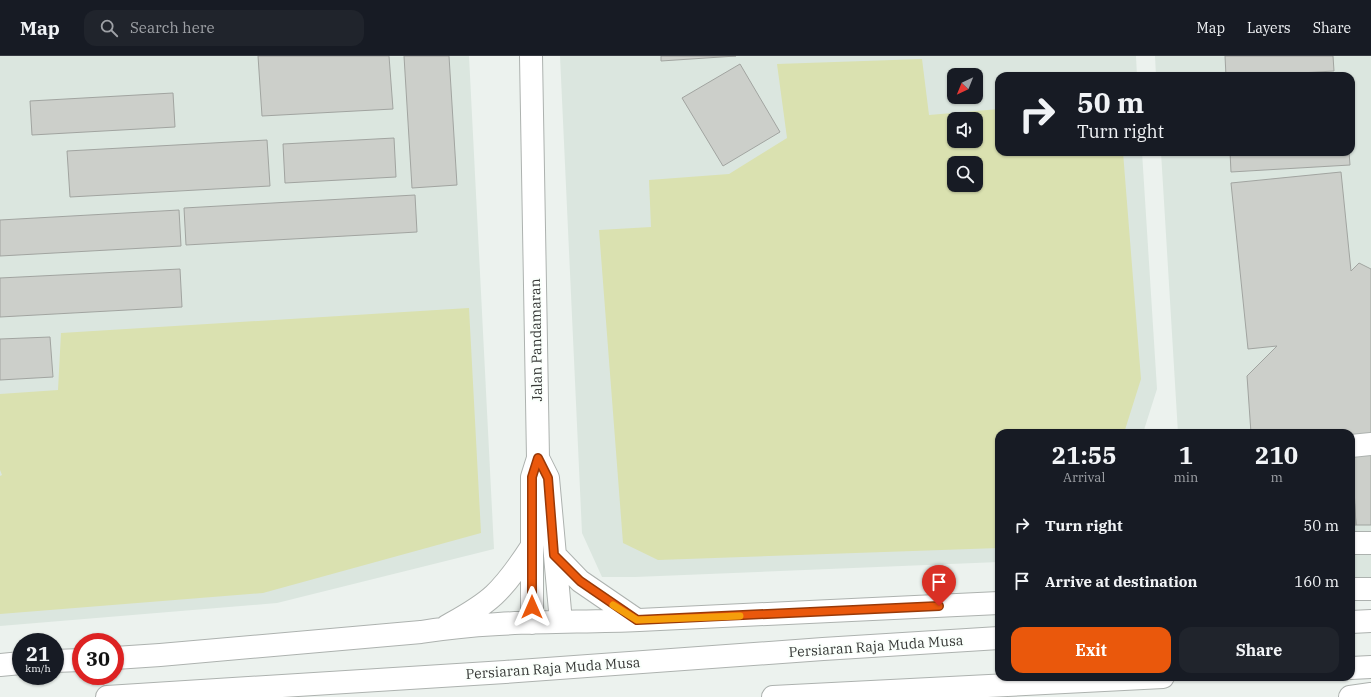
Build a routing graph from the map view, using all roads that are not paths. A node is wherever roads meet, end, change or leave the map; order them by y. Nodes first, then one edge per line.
1 (531, 56) edge
2 (1371, 444) edge
3 (1355, 446) edge
4 (538, 458) junction
5 (1355, 543) edge
6 (1371, 543) edge
7 (532, 546) junction
8 (554, 555) junction
9 (1355, 589) edge
10 (1371, 589) edge
11 (995, 603) edge
12 (637, 620) junction
13 (1371, 621) edge
14 (561, 622) junction
15 (1355, 622) edge
16 (532, 623) junction
17 (444, 628) junction
18 (995, 638) edge
19 (124, 657) edge
20 (12, 664) edge
21 (0, 665) edge
22 (1355, 668) edge
23 (1371, 668) edge
24 (1085, 681) edge
25 (1371, 694) edge
26 (107, 697) edge
27 (773, 697) edge
28 (1350, 697) edge

1 - 4 street, Jalan Pandamaran
2 - 3 street
4 - 7 street, Jalan Pandamaran
4 - 8 street
5 - 6 street
7 - 16 street, Jalan Pandamaran
7 - 17 street
8 - 12 street
8 - 14 street
9 - 10 street
11 - 12 street
12 - 14 street
13 - 15 street
14 - 16 street
16 - 17 street
17 - 19 street
18 - 26 street, Persiaran Raja Muda Musa
20 - 21 street
22 - 23 street
24 - 27 street
25 - 28 street

